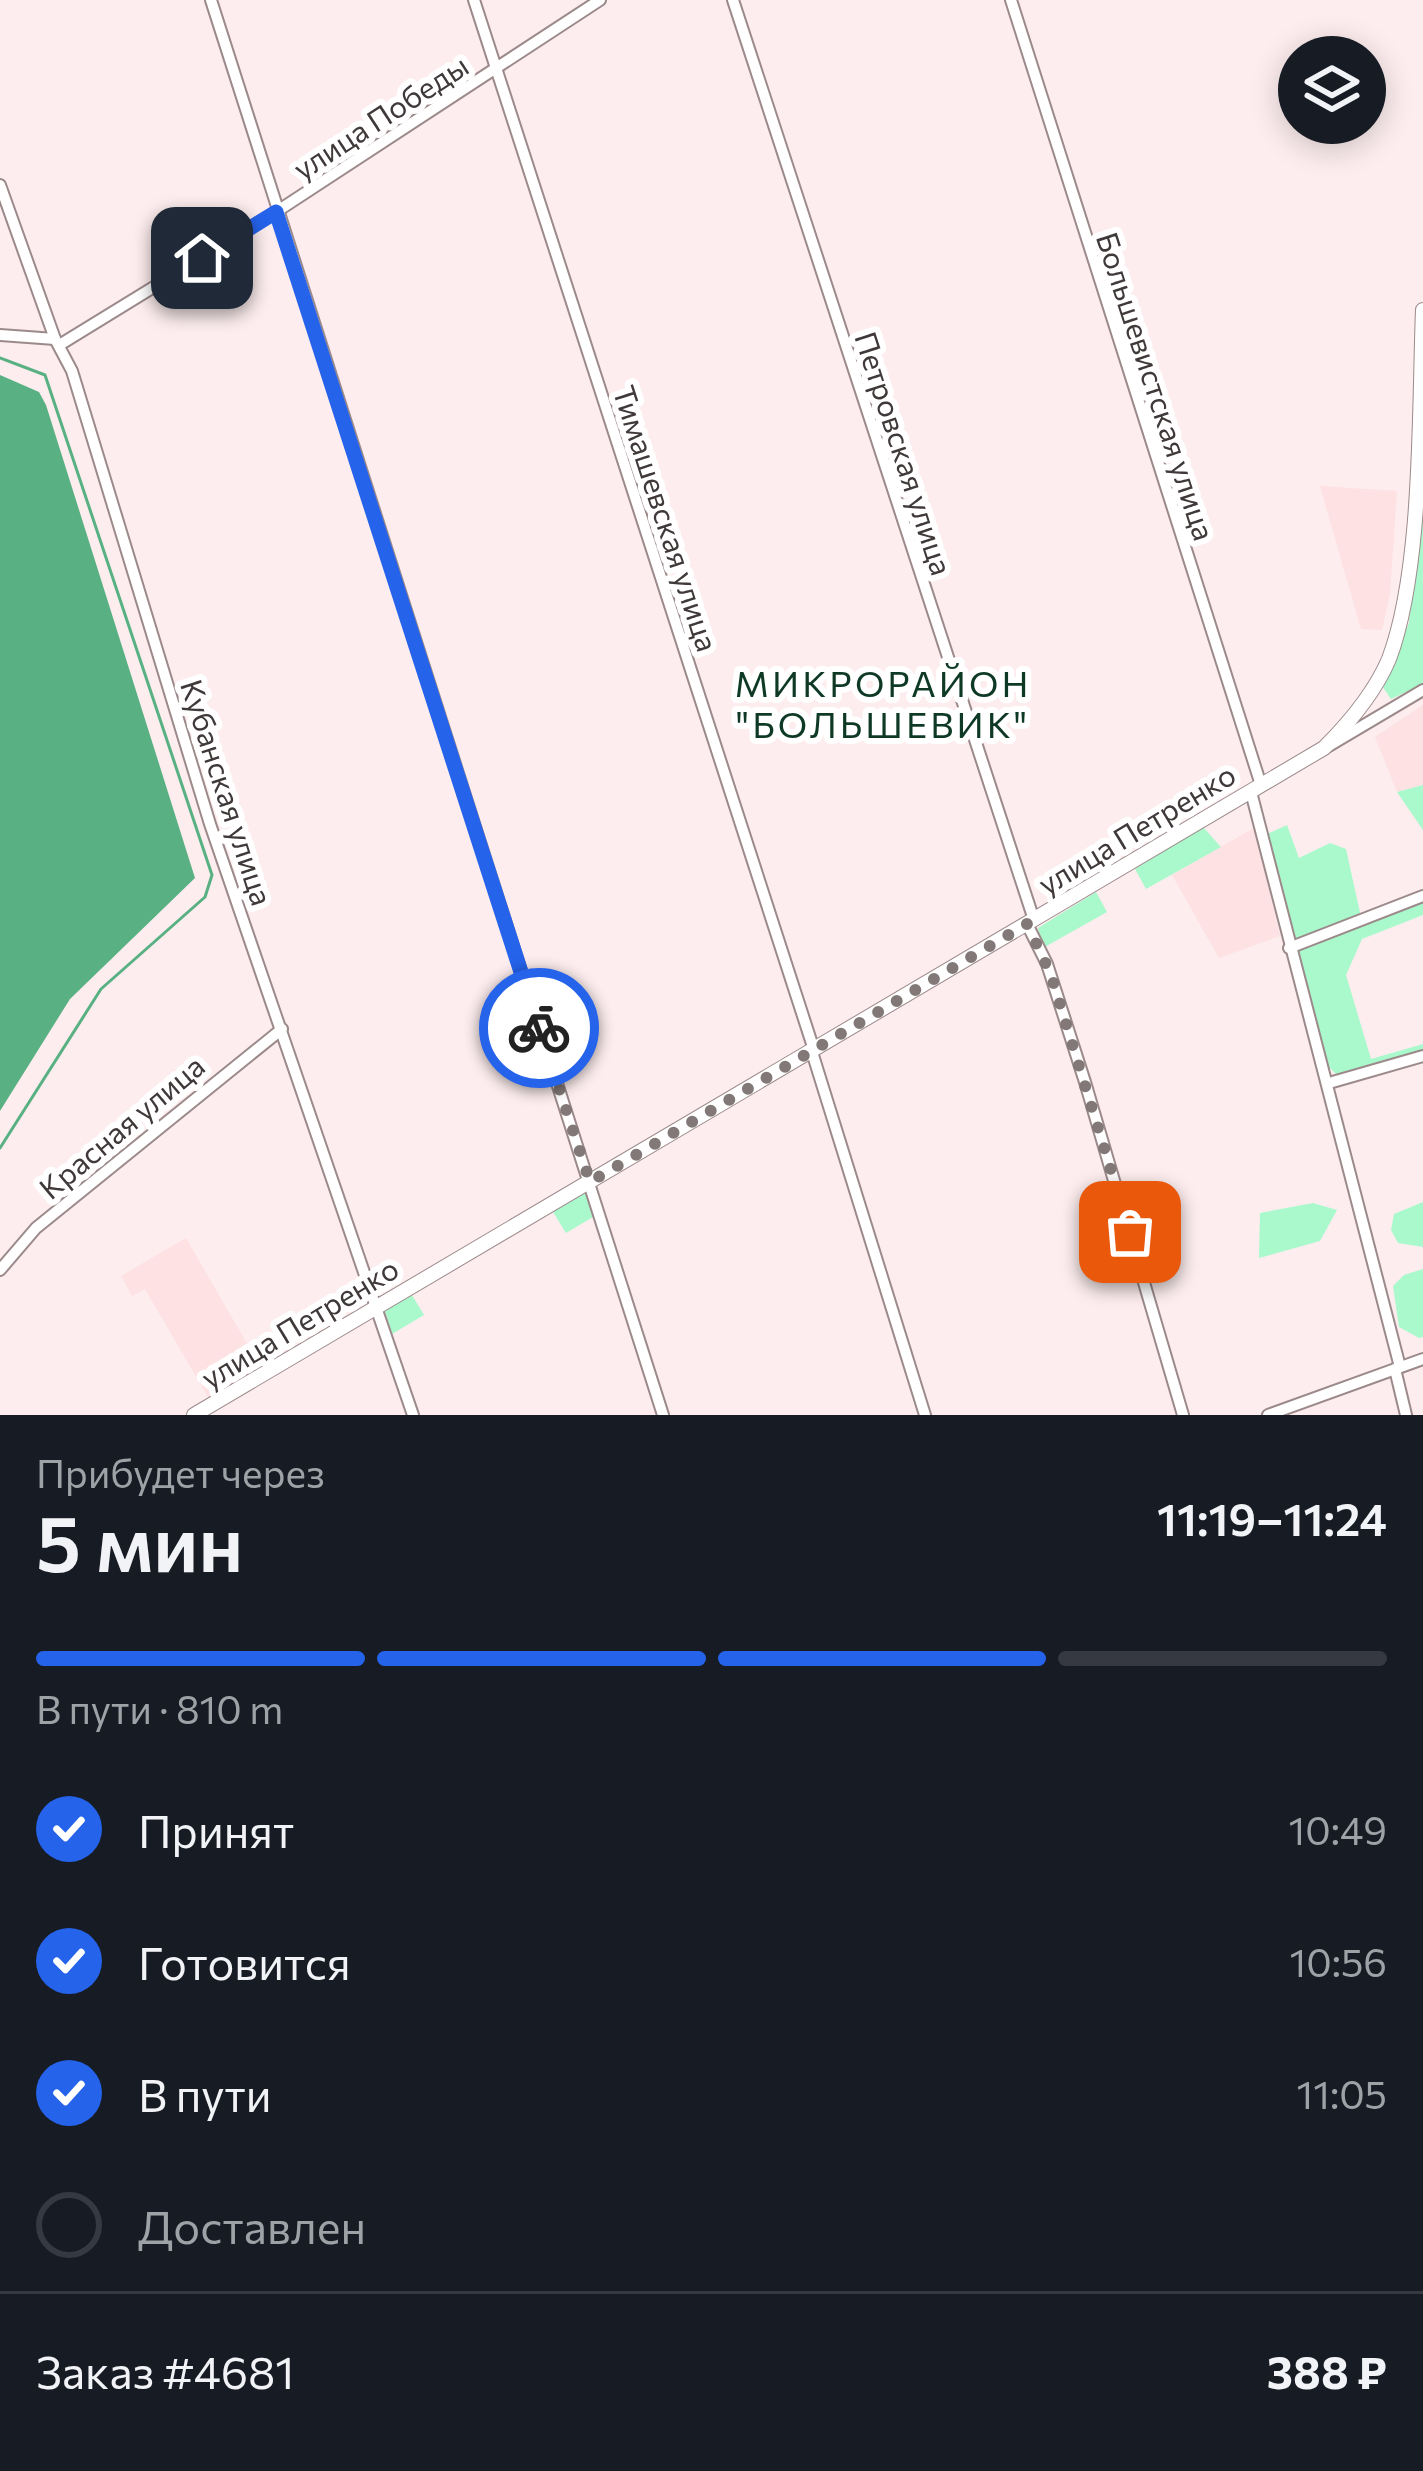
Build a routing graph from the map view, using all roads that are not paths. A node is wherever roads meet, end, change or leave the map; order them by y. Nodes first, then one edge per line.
1 (211, 0) edge
2 (474, 0) edge
3 (601, 0) edge
4 (733, 0) edge
5 (1010, 0) edge
6 (496, 68) junction
7 (0, 185) edge
8 (276, 212) junction
9 (1423, 310) edge
10 (0, 335) edge
11 (58, 342) junction
12 (1421, 399) edge
13 (1423, 690) edge
14 (1362, 704) junction
15 (1389, 713) junction
16 (1324, 748) junction
17 (1256, 789) junction
18 (1423, 896) edge
19 (1031, 922) junction
20 (1289, 948) junction
21 (282, 1029) junction
22 (813, 1051) junction
23 (1423, 1056) edge
24 (1328, 1083) junction
25 (590, 1182) junction
26 (0, 1270) edge
27 (379, 1306) junction
28 (1423, 1359) edge
29 (1398, 1368) junction
30 (194, 1415) edge
31 (412, 1415) edge
32 (663, 1415) edge
33 (925, 1415) edge
34 (1184, 1415) edge
35 (1268, 1415) edge
36 (1406, 1415) edge

1 - 8 street
2 - 6 street, Тимашевская улица
3 - 6 street, улица Победы
4 - 19 street, Петровская улица
5 - 17 street, Большевистская улица
6 - 8 street, улица Победы
6 - 22 street, Тимашевская улица
7 - 11 street, Кубанская улица
8 - 11 street, улица Победы
8 - 25 street
9 - 12 main road
10 - 11 street
11 - 21 street, Кубанская улица
12 - 14 main road
13 - 15 street, улица Петренко
14 - 15 street
14 - 16 main road
15 - 16 street, улица Петренко
16 - 17 main road, улица Петренко
17 - 19 main road, улица Петренко
17 - 20 street, Большевистская улица
18 - 20 street
19 - 22 main road, улица Петренко
19 - 34 street, Петровская улица
20 - 24 street, Большевистская улица
21 - 26 street, Красная улица
21 - 27 street, Кубанская улица
22 - 25 main road, улица Петренко
22 - 33 street, Тимашевская улица
23 - 24 street
24 - 29 street, Большевистская улица
25 - 27 main road, улица Петренко
25 - 32 street
27 - 30 main road, улица Петренко
27 - 31 street, Кубанская улица
28 - 29 street
29 - 35 street
29 - 36 street, Большевистская улица

